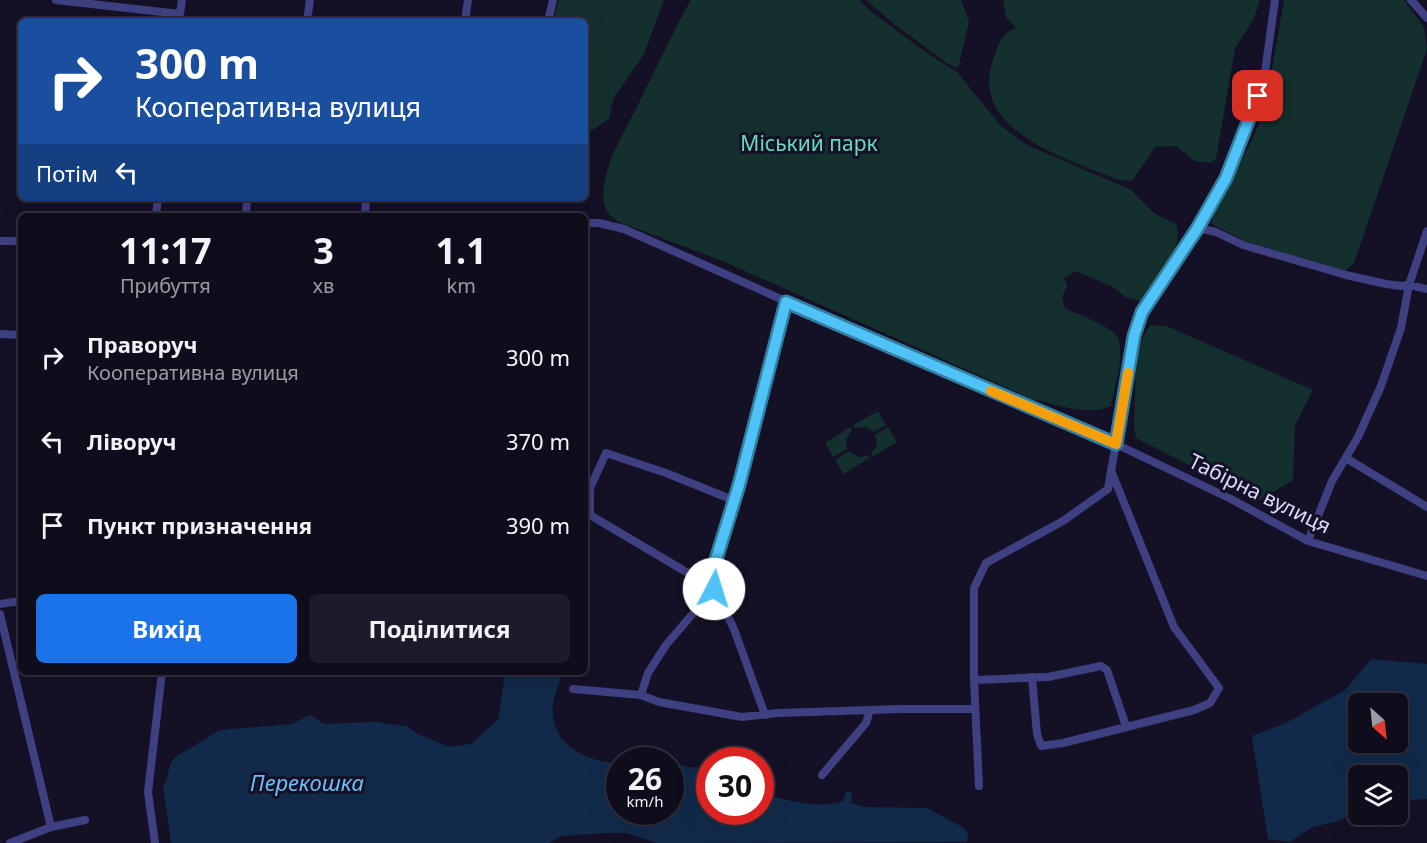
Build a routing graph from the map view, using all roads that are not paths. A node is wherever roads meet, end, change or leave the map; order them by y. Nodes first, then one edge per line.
1 (56, 0) edge
2 (182, 0) edge
3 (310, 0) edge
4 (468, 0) edge
5 (553, 0) edge
6 (1275, 0) edge
7 (1411, 0) edge
8 (180, 18) edge
9 (307, 18) edge
10 (465, 18) edge
11 (549, 18) edge
12 (1427, 18) edge
13 (588, 223) edge
14 (1198, 228) junction
15 (1427, 231) edge
16 (0, 241) edge
17 (18, 241) edge
18 (1409, 285) junction
19 (1427, 289) edge
20 (786, 302) junction
21 (0, 334) edge
22 (18, 335) edge
23 (1116, 444) junction
24 (1346, 458) junction
25 (1112, 462) junction
26 (733, 500) junction
27 (1427, 507) edge
28 (1308, 540) junction
29 (1427, 576) edge
30 (714, 586) junction
31 (18, 602) edge
32 (0, 604) edge
33 (0, 614) edge
34 (162, 675) edge
35 (1032, 677) junction
36 (974, 680) junction
37 (573, 689) dead end
38 (641, 694) junction
39 (975, 709) junction
40 (870, 710) junction
41 (765, 715) junction
42 (1126, 726) junction
43 (822, 775) dead end
44 (979, 786) dead end
45 (85, 820) dead end
46 (51, 827) junction
47 (10, 843) edge
48 (155, 843) edge

1 - 8 street
2 - 8 street
3 - 9 street
4 - 10 street
5 - 11 street
6 - 14 street
7 - 12 street
13 - 20 street, Табірна вулиця
14 - 18 street
14 - 23 street
15 - 18 street
16 - 17 street
18 - 19 street
18 - 24 street
20 - 23 street, Табірна вулиця
20 - 26 street
21 - 22 street
23 - 25 street
23 - 28 street, Табірна вулиця
24 - 27 street
24 - 28 street
25 - 36 street
25 - 42 street
26 - 30 street
26 - 30 street
28 - 29 street, Табірна вулиця
30 - 38 street
30 - 41 street
31 - 32 street
33 - 46 street
34 - 48 street
35 - 36 street
35 - 42 street
35 - 42 street
36 - 39 street
37 - 38 street
38 - 41 street
39 - 40 street
39 - 44 street
40 - 41 street
40 - 43 street
45 - 46 street
46 - 47 street

